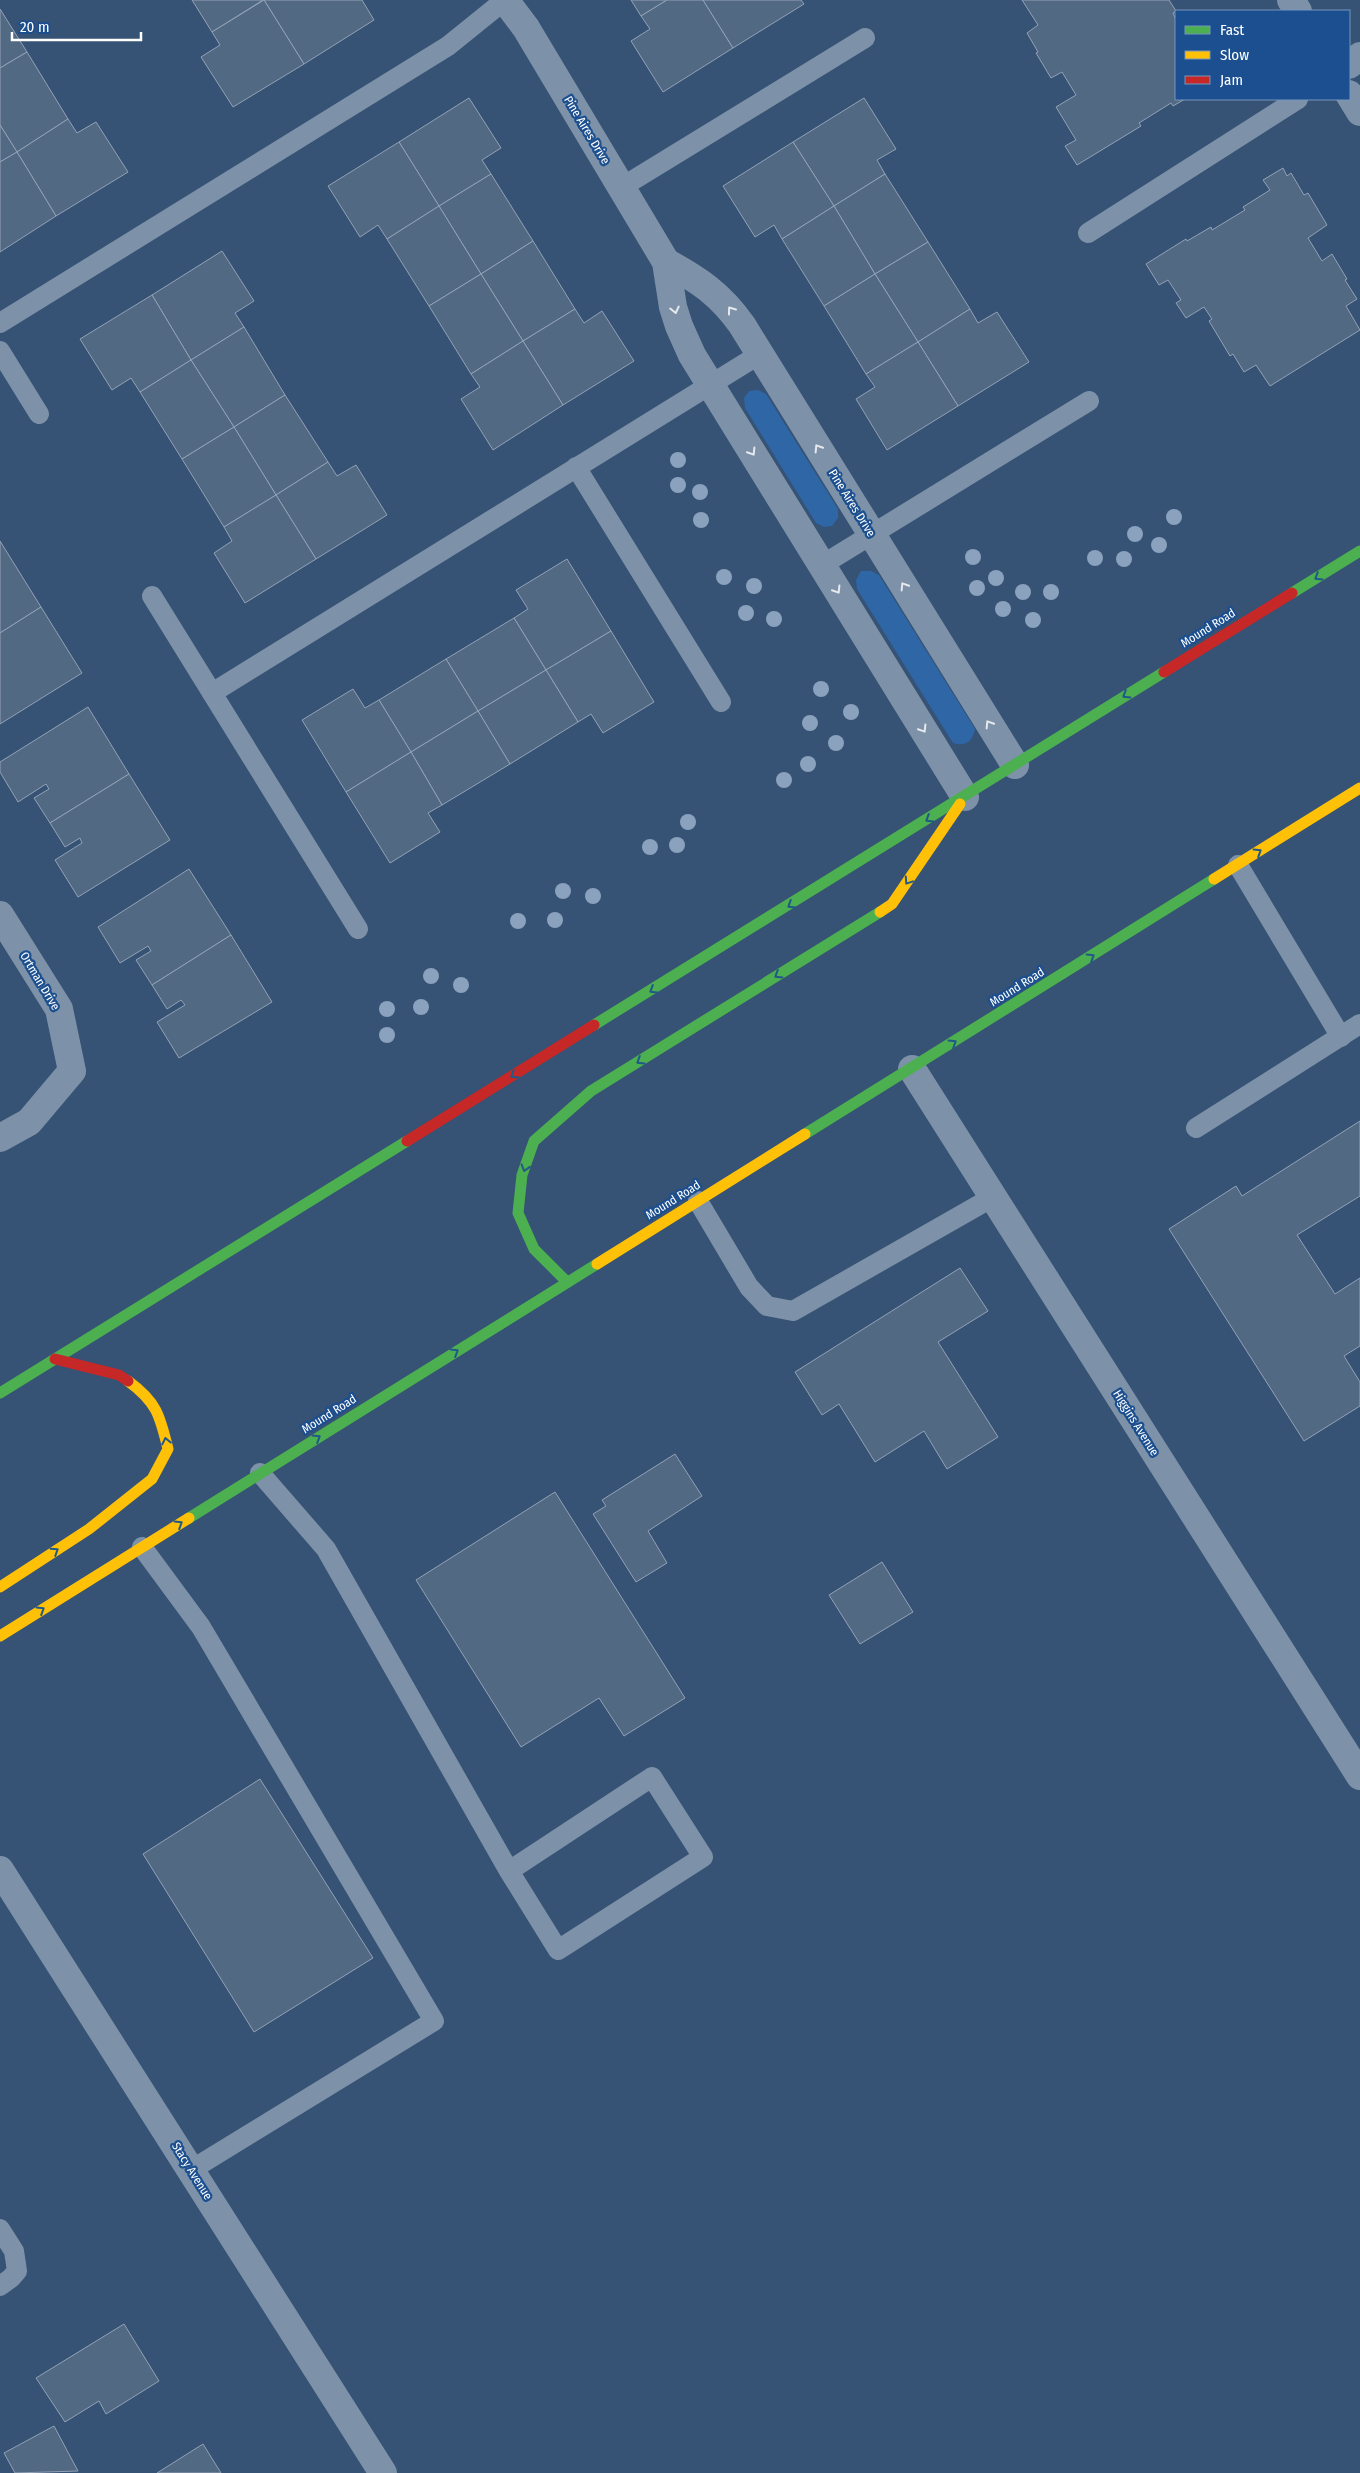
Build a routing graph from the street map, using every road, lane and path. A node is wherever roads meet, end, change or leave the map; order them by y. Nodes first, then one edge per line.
1 (505, 0) edge
2 (865, 38) dead end
3 (1360, 56) edge
4 (1350, 64) edge
5 (1350, 96) edge
6 (1296, 100) edge
7 (1360, 112) edge
8 (622, 187) junction
9 (1088, 233) dead end
10 (666, 262) junction
11 (0, 323) edge
12 (0, 351) edge
13 (760, 354) junction
14 (710, 385) junction
15 (1089, 400) dead end
16 (39, 414) dead end
17 (576, 467) junction
18 (872, 534) junction
19 (1360, 551) edge
20 (822, 565) junction
21 (152, 596) dead end
22 (212, 693) junction
23 (721, 702) dead end
24 (1015, 766) junction
25 (1360, 788) edge
26 (965, 797) junction
27 (1238, 865) junction
28 (0, 916) edge
29 (358, 930) dead end
30 (1360, 1024) edge
31 (1340, 1037) junction
32 (912, 1069) junction
33 (1196, 1128) dead end
34 (0, 1138) edge
35 (993, 1197) junction
36 (698, 1201) junction
37 (567, 1282) junction
38 (55, 1359) junction
39 (0, 1393) edge
40 (260, 1472) junction
41 (142, 1547) junction
42 (0, 1587) edge
43 (0, 1636) edge
44 (1360, 1776) edge
45 (0, 1870) edge
46 (509, 1871) junction
47 (192, 2170) junction
48 (0, 2229) edge
49 (0, 2286) edge
50 (383, 2473) edge

1 - 8 street, Pine Aires Drive
1 - 11 lane
2 - 8 lane
3 - 4 street
5 - 7 street
6 - 9 lane
8 - 10 street, Pine Aires Drive
13 -> 10 street, Pine Aires Drive
10 -> 14 street, Pine Aires Drive
12 - 16 lane
13 - 14 lane
18 -> 13 street, Pine Aires Drive
14 - 17 lane
14 -> 20 street, Pine Aires Drive
15 - 18 lane
17 - 22 lane
17 - 23 lane
18 - 20 lane
24 -> 18 street, Pine Aires Drive
19 -> 24 main road, Mound Road
20 -> 26 street, Pine Aires Drive
21 - 22 lane
22 - 29 lane
24 - 26 main road, Mound Road
27 -> 25 main road, Mound Road
26 -> 37 main road
26 -> 38 main road, Mound Road
27 - 31 lane
32 -> 27 main road, Mound Road
28 - 34 street, Ortman Drive
30 - 31 lane
31 - 33 lane
32 - 35 street, Higgins Avenue
32 - 36 main road, Mound Road
35 - 36 lane
35 - 44 street, Higgins Avenue
36 - 37 main road, Mound Road
40 -> 37 main road, Mound Road
38 - 39 main road, Mound Road
42 -> 38 main road
41 -> 40 main road, Mound Road
40 - 46 lane
43 -> 41 main road, Mound Road
41 - 47 lane
45 - 47 street, Stacy Avenue
46 - 46 lane
47 - 50 street, Stacy Avenue
48 - 49 lane

